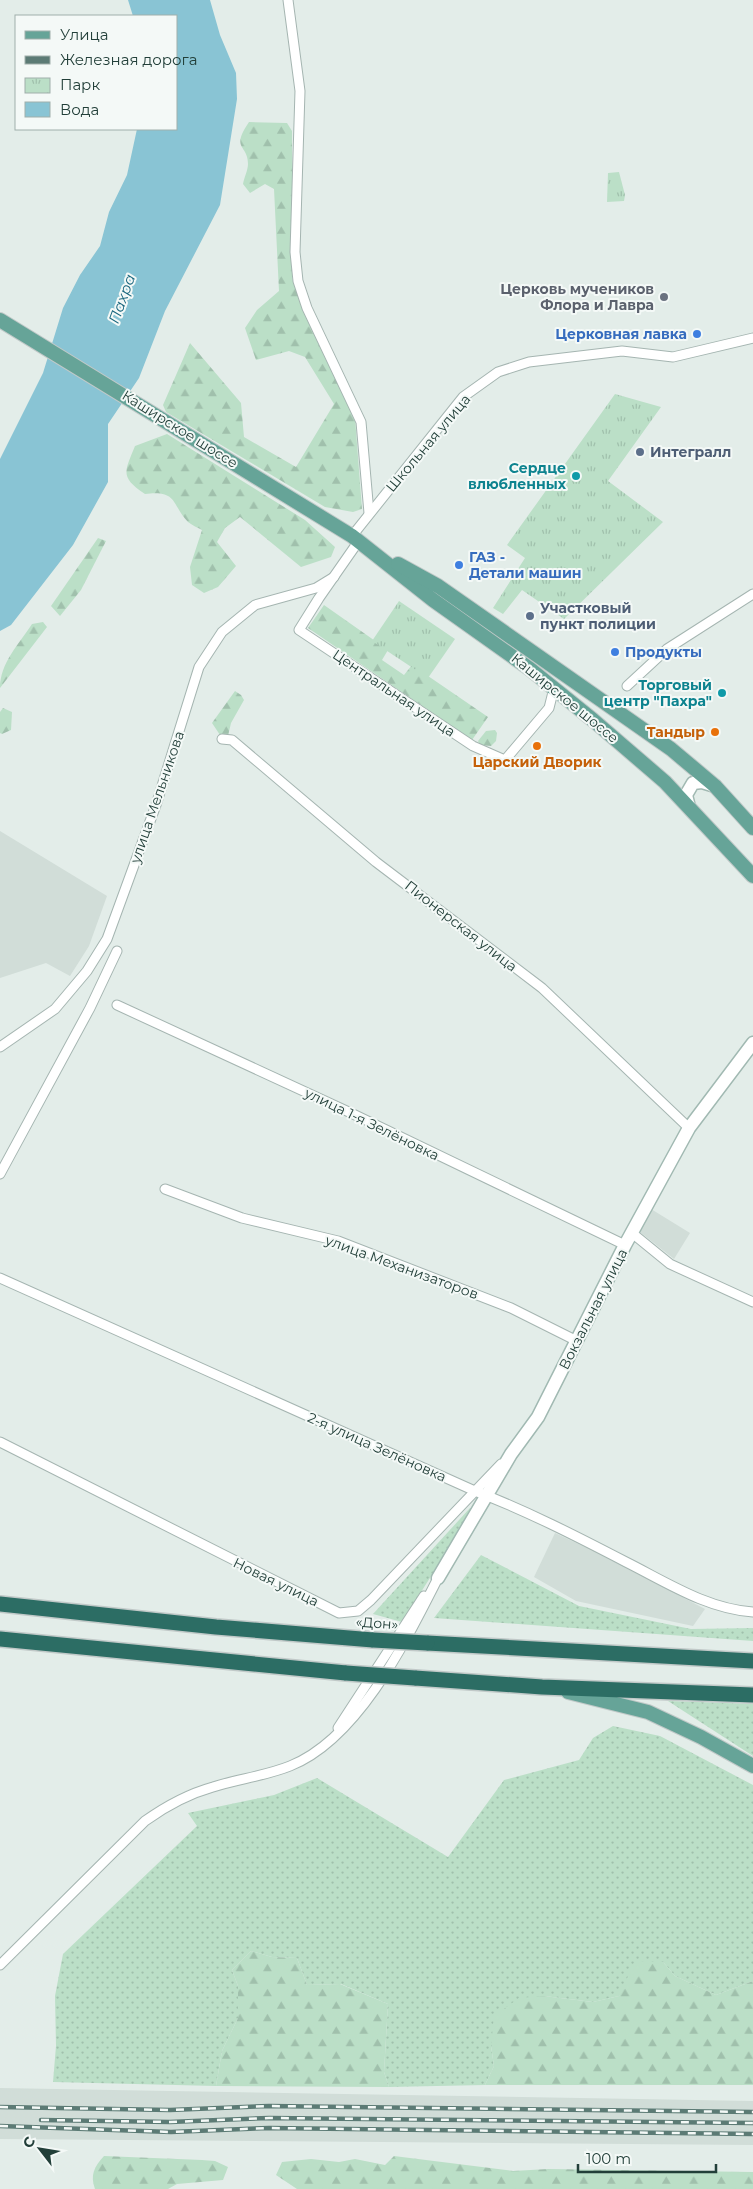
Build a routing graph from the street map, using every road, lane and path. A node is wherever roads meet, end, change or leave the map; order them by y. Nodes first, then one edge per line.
1 (288, 0) edge
2 (5, 323) edge
3 (753, 338) edge
4 (369, 512) junction
5 (355, 539) junction
6 (334, 577) junction
7 (753, 594) edge
8 (627, 686) dead end
9 (554, 688) junction
10 (222, 739) dead end
11 (714, 786) junction
12 (689, 807) junction
13 (753, 828) edge
14 (753, 876) edge
15 (117, 951) dead end
16 (117, 1005) dead end
17 (753, 1043) edge
18 (0, 1048) edge
19 (689, 1128) junction
20 (0, 1174) edge
21 (165, 1189) dead end
22 (632, 1233) junction
23 (625, 1245) junction
24 (0, 1278) edge
25 (753, 1302) edge
26 (576, 1341) junction
27 (0, 1442) edge
28 (511, 1454) junction
29 (475, 1490) junction
30 (488, 1496) junction
31 (438, 1578) joint
32 (0, 1604) edge
33 (753, 1612) edge
34 (0, 1639) edge
35 (753, 1661) edge
36 (542, 1687) junction
37 (753, 1695) edge
38 (753, 1766) edge
39 (0, 1965) edge

1 - 4 street
2 - 5 main road, Каширское шоссе
3 - 4 street, Школьная улица
4 - 5 street, Школьная улица
5 - 6 street, Центральная улица
5 - 9 main road, Каширское шоссе
5 - 11 main road, Каширское шоссе
6 - 9 street, Центральная улица
6 - 18 street, улица Мельникова
7 - 8 street
9 - 12 main road, Каширское шоссе
10 - 19 street, Пионерская улица
11 - 12 street
11 - 13 main road, Каширское шоссе
12 - 14 main road, Каширское шоссе
15 - 20 street
16 - 23 street, улица 1-я Зелёновка
17 - 19 street, Вокзальная улица
19 - 22 street, Вокзальная улица
21 - 26 street, улица Механизаторов
22 - 23 street, Вокзальная улица
22 - 25 street
23 - 26 street, Вокзальная улица
24 - 29 street, 2-я улица Зелёновка
26 - 28 street, Вокзальная улица
27 - 29 street, Новая улица
28 - 29 street, Новая улица
28 - 30 street, Вокзальная улица
29 - 30 street, 2-я улица Зелёновка
30 - 31 street, Вокзальная улица
30 - 33 street, 2-я улица Зелёновка
31 - 39 street
32 - 35 highway, «Дон», bridge
34 - 36 highway, bridge
36 - 37 highway
36 - 38 main road

